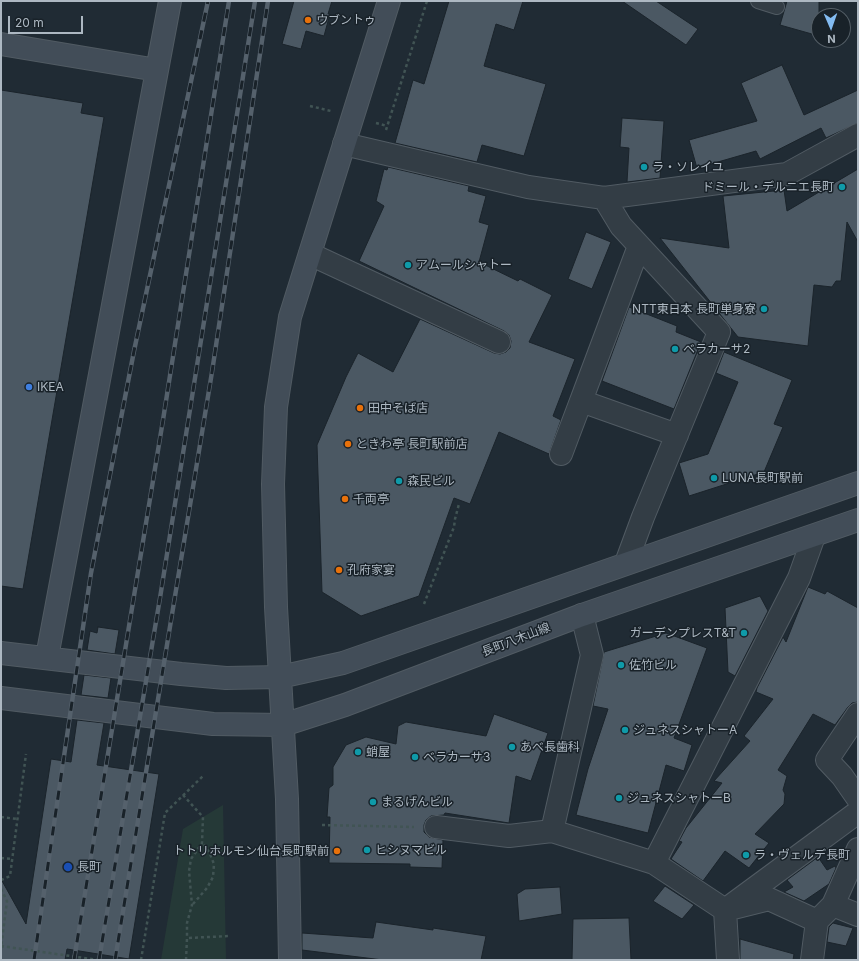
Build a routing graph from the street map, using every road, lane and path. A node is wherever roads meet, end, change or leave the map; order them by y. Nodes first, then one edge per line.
1 (170, 1) edge
2 (389, 1) edge
3 (427, 1) edge
4 (758, 1) edge
5 (777, 7) dead end
6 (1, 44) edge
7 (157, 70) junction
8 (310, 106) dead end
9 (331, 111) dead end
10 (370, 121) dead end
11 (387, 126) junction
12 (385, 132) dead end
13 (858, 135) edge
14 (344, 144) junction
15 (604, 198) junction
16 (639, 246) junction
17 (310, 254) junction
18 (500, 342) dead end
19 (582, 401) junction
20 (677, 435) junction
21 (561, 454) dead end
22 (858, 483) edge
23 (459, 504) dead end
24 (858, 520) edge
25 (814, 536) junction
26 (626, 563) junction
27 (424, 604) dead end
28 (582, 615) junction
29 (1, 653) edge
30 (47, 657) junction
31 (280, 677) junction
32 (1, 698) edge
33 (858, 714) edge
34 (283, 725) junction
35 (26, 754) dead end
36 (203, 776) dead end
37 (183, 795) junction
38 (858, 799) edge
39 (858, 812) edge
40 (1, 817) edge
41 (18, 819) junction
42 (322, 825) dead end
43 (436, 827) joint
44 (552, 830) junction
45 (202, 843) junction
46 (858, 849) edge
47 (1, 858) edge
48 (12, 859) junction
49 (654, 863) junction
50 (1, 880) edge
51 (1, 889) edge
52 (192, 904) junction
53 (833, 905) junction
54 (725, 910) junction
55 (858, 915) edge
56 (817, 921) junction
57 (230, 936) dead end
58 (187, 938) junction
59 (1, 947) edge
60 (98, 960) edge
61 (141, 960) edge
62 (186, 960) edge
63 (290, 960) edge
64 (728, 960) edge
65 (812, 960) edge

1 - 7 street
2 - 14 street
3 - 11 path
4 - 5 lane
6 - 7 street
7 - 30 street
8 - 9 path
10 - 11 path
11 - 12 path
13 - 15 street
14 - 15 street
14 - 17 street
15 - 16 street
16 - 19 street
16 - 20 street
17 - 18 street
17 - 31 street
19 - 20 street
19 - 21 street
20 - 26 street
22 - 26 street
23 - 27 path
24 - 25 street, 長町八木山線
25 - 28 street, 長町八木山線
25 - 49 street
26 - 31 street
28 - 34 street, 長町八木山線
28 - 44 street
29 - 30 street
30 - 31 street
31 - 34 street
32 - 34 street, 長町八木山線
33 - 38 street
34 - 63 street
35 - 41 path
36 - 37 path
37 - 45 path
37 - 61 path
39 - 54 street
40 - 41 path
41 - 48 path
42 - 43 path
43 - 44 street
44 - 49 street
45 - 52 path
45 - 52 path
46 - 53 street
47 - 48 path
48 - 50 path
49 - 54 street
51 - 59 path
52 - 58 path
53 - 55 street
53 - 56 street
54 - 56 street
54 - 64 street
56 - 65 street
57 - 58 path
58 - 62 path
59 - 60 path

